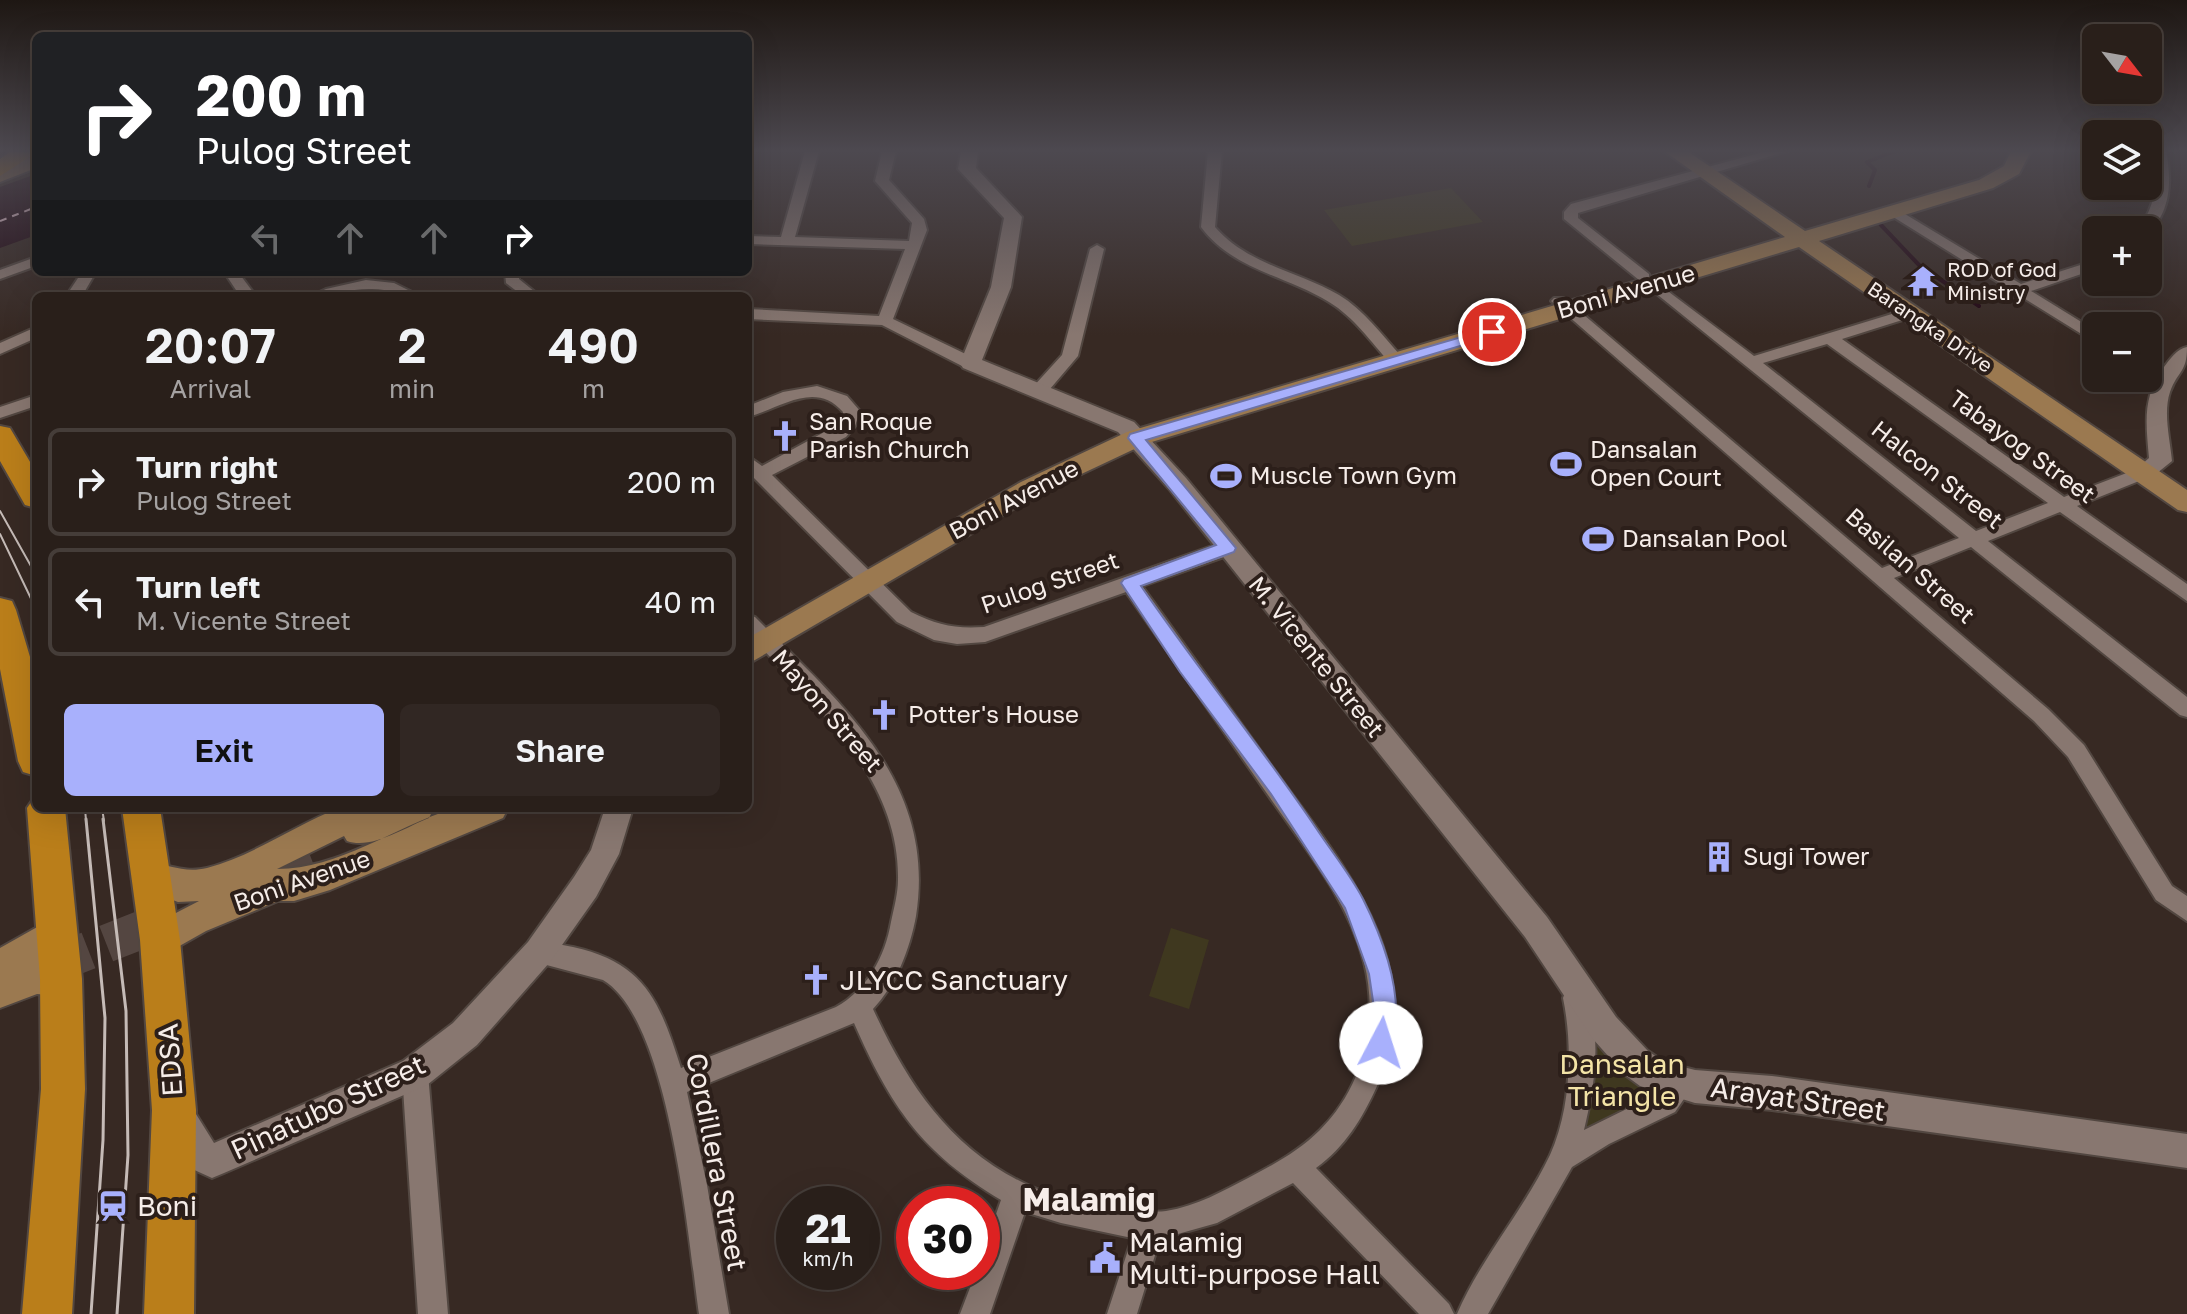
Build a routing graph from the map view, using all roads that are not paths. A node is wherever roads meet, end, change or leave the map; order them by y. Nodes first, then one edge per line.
1 (795, 212) edge
2 (910, 212) edge
3 (1009, 212) edge
4 (1209, 212) edge
5 (1571, 212) edge
6 (1762, 212) edge
7 (1868, 212) edge
8 (1894, 212) edge
9 (1895, 212) edge
10 (1797, 236) junction
11 (752, 240) edge
12 (787, 241) junction
13 (914, 245) junction
14 (1097, 249) dead end
15 (32, 263) edge
16 (2082, 269) edge
17 (0, 275) edge
18 (512, 276) edge
19 (1648, 281) junction
20 (2019, 290) junction
21 (336, 292) edge
22 (402, 292) edge
23 (527, 292) edge
24 (1563, 305) junction
25 (1910, 313) junction
26 (752, 314) edge
27 (885, 321) junction
28 (2082, 329) edge
29 (32, 334) edge
30 (1830, 338) junction
31 (0, 349) edge
32 (2187, 353) edge
33 (1392, 355) junction
34 (1751, 362) junction
35 (970, 363) junction
36 (2162, 371) edge
37 (1038, 392) junction
38 (2155, 392) edge
39 (32, 401) edge
40 (752, 410) edge
41 (0, 413) edge
42 (1131, 432) junction
43 (0, 435) edge
44 (754, 468) edge
45 (2143, 473) junction
46 (32, 491) edge
47 (2187, 503) edge
48 (2060, 504) junction
49 (1974, 537) junction
50 (1228, 548) junction
51 (1882, 575) junction
52 (862, 576) junction
53 (1130, 583) junction
54 (2187, 594) edge
55 (0, 610) edge
56 (754, 637) edge
57 (2187, 709) edge
58 (32, 742) edge
59 (46, 812) edge
60 (142, 812) edge
61 (368, 812) edge
62 (409, 812) edge
63 (447, 812) edge
64 (481, 812) edge
65 (618, 812) edge
66 (274, 871) junction
67 (152, 877) junction
68 (2185, 910) edge
69 (55, 934) junction
70 (160, 940) junction
71 (539, 952) junction
72 (0, 968) edge
73 (61, 979) junction
74 (1570, 979) junction
75 (0, 990) edge
76 (859, 1006) junction
77 (415, 1073) junction
78 (1682, 1083) junction
79 (674, 1084) junction
80 (174, 1110) junction
81 (2187, 1151) edge
82 (1563, 1158) junction
83 (1296, 1167) junction
84 (1017, 1195) junction
85 (1150, 1226) junction
86 (47, 1314) edge
87 (169, 1314) edge
88 (433, 1314) edge
89 (714, 1314) edge
90 (975, 1314) edge
91 (1122, 1314) edge
92 (1439, 1314) edge
93 (1472, 1314) edge

1 - 12 street
2 - 13 street
3 - 35 street
4 - 33 street
5 - 19 street, Halcon Street
6 - 10 main road, Barangka Drive
7 - 10 main road, Boni Avenue
8 - 10 main road, Boni Avenue
9 - 20 street
10 - 19 main road, Boni Avenue
10 - 25 main road, Barangka Drive
11 - 12 street
12 - 13 street
13 - 27 street
14 - 37 street
15 - 17 street
16 - 20 street
18 - 23 street
19 - 24 main road, Boni Avenue
19 - 34 street, Halcon Street
20 - 28 street
21 - 22 street
24 - 33 main road, Boni Avenue
24 - 51 street, Basilan Street
25 - 30 street
25 - 45 main road, Barangka Drive
26 - 27 street, M. Vicente Street
27 - 35 street, M. Vicente Street
29 - 31 street
30 - 34 street
30 - 48 street, Tabayog Street
32 - 36 street
33 - 42 main road, Boni Avenue
34 - 49 street, Halcon Street
35 - 37 street, M. Vicente Street
37 - 42 street, M. Vicente Street
38 - 45 street
39 - 41 street
40 - 44 street
42 - 50 street, M. Vicente Street
42 - 52 main road, Boni Avenue
43 - 46 highway
44 - 52 street, Pulog Street
45 - 47 main road, Barangka Drive
45 - 48 street
48 - 49 street
48 - 54 street, Tabayog Street
49 - 51 street
49 - 57 street, Halcon Street
50 - 53 street, Pulog Street
50 - 74 street, M. Vicente Street
51 - 68 street, Basilan Street
52 - 53 street, Pulog Street
52 - 56 main road, Boni Avenue
53 - 83 street
55 - 58 highway
56 - 76 street, Mayon Street
59 - 69 highway
60 - 67 highway, EDSA
61 - 66 main road, Boni Avenue
62 - 63 main road, Boni Avenue
64 - 66 main road, Boni Avenue
65 - 71 street, Pinatubo Street
66 - 67 main road, Boni Avenue
66 - 70 main road, Boni Avenue
67 - 70 highway, EDSA
69 - 72 main road
69 - 73 highway
70 - 80 highway, EDSA
71 - 77 street, Pinatubo Street
71 - 79 street, Cordillera Street
73 - 75 main road
73 - 86 highway
74 - 78 street, M. Vicente Street
74 - 82 street, M. Vicente Street
76 - 79 street, Mayon Street
76 - 84 street
77 - 80 street, Pinatubo Street
77 - 88 street
78 - 81 street, Arayat Street
78 - 82 street, Arayat Street
79 - 89 street, Cordillera Street
80 - 87 highway, EDSA
82 - 93 street, Arayat Street
83 - 85 street
83 - 92 street
84 - 85 street
84 - 90 street
85 - 91 street

